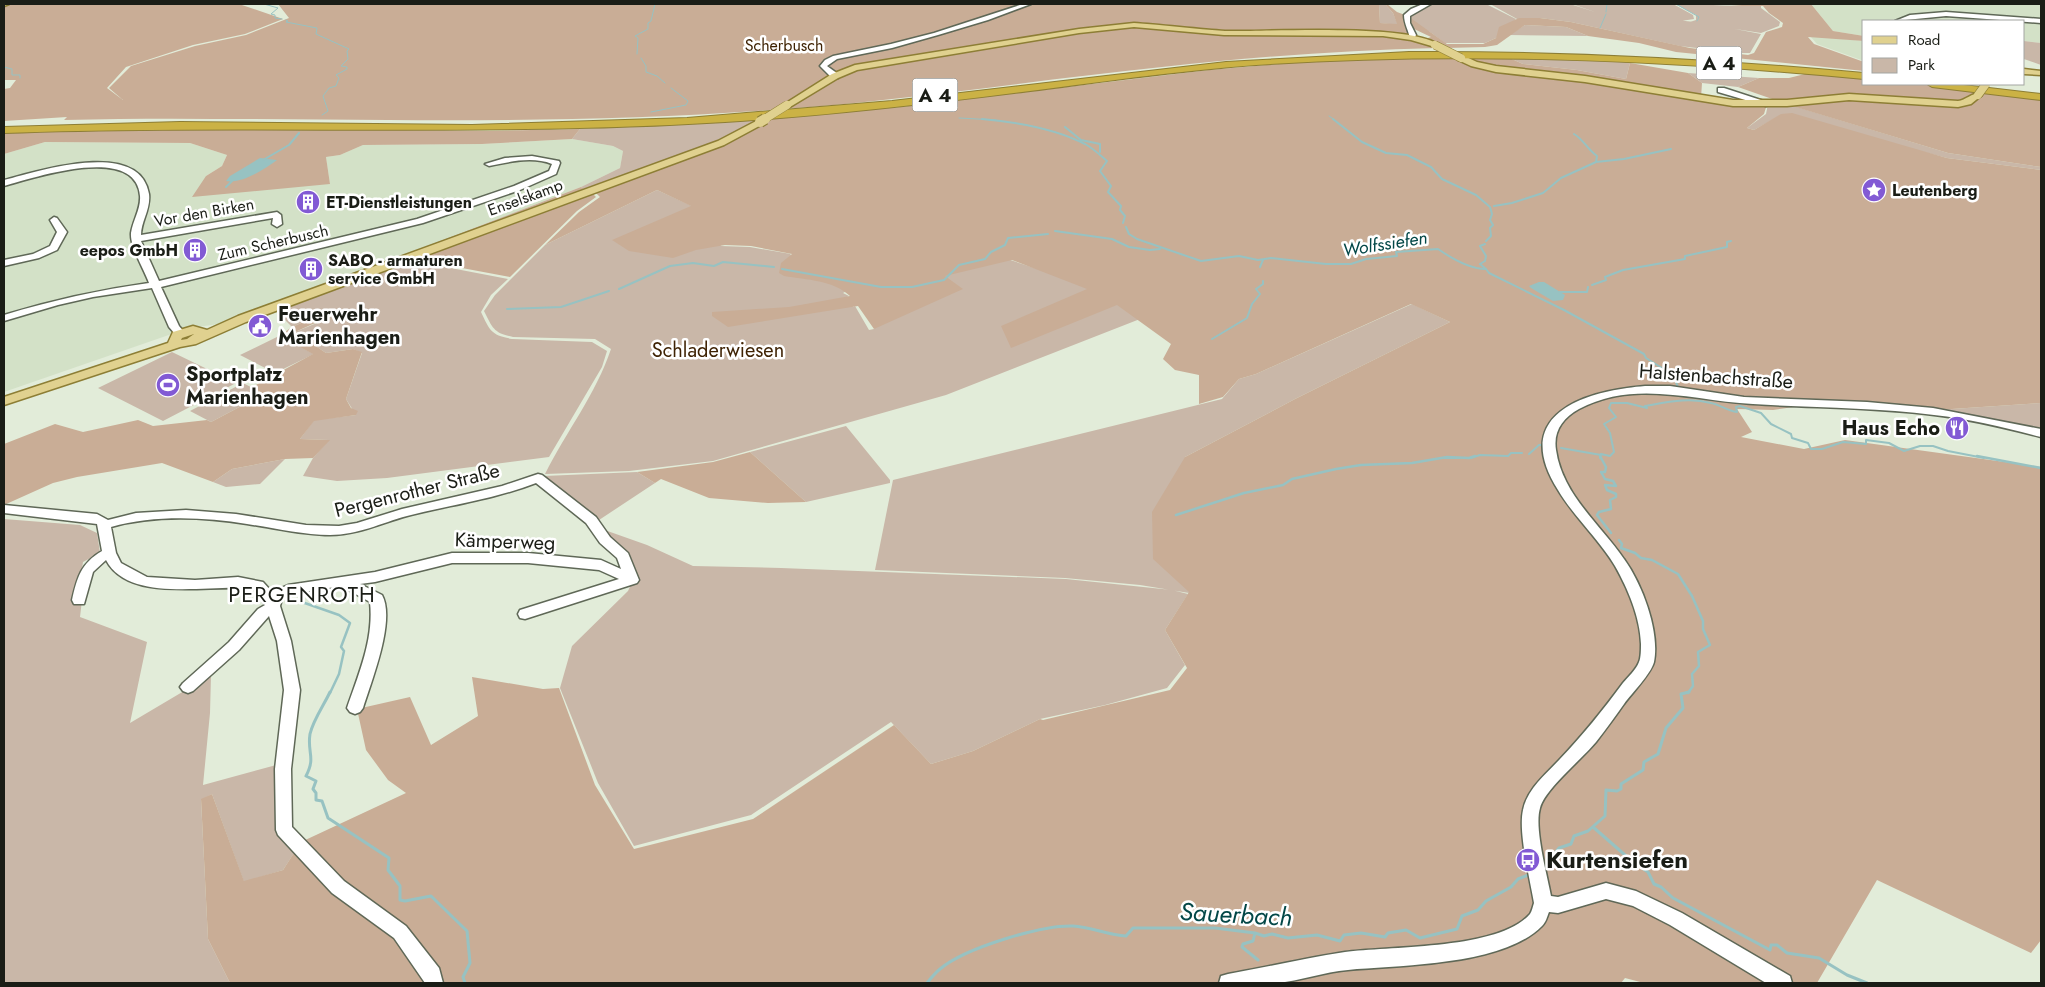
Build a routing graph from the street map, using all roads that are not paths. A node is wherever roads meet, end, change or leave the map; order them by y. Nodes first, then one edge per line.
1 (1028, 4) edge
2 (1428, 4) edge
3 (1901, 20) edge
4 (2041, 21) edge
5 (1412, 38) junction
6 (1574, 55) junction
7 (1660, 68) dead end
8 (2025, 72) edge
9 (2041, 73) edge
10 (1803, 74) dead end
11 (1862, 75) edge
12 (1862, 75) edge
13 (1862, 75) edge
14 (835, 76) junction
15 (1942, 85) edge
16 (1968, 85) edge
17 (1985, 85) edge
18 (1721, 90) dead end
19 (2041, 95) edge
20 (1769, 104) junction
21 (4, 128) edge
22 (489, 164) dead end
23 (4, 182) edge
24 (276, 217) dead end
25 (54, 220) dead end
26 (366, 223) dead end
27 (368, 234) junction
28 (136, 239) junction
29 (4, 263) edge
30 (155, 285) junction
31 (4, 318) edge
32 (177, 339) junction
33 (4, 401) edge
34 (2041, 433) edge
35 (4, 509) edge
36 (104, 525) junction
37 (109, 553) junction
38 (632, 580) junction
39 (345, 582) junction
40 (79, 600) dead end
41 (273, 606) junction
42 (524, 614) dead end
43 (188, 687) dead end
44 (355, 708) dead end
45 (1543, 903) junction
46 (434, 983) edge
47 (1228, 983) edge
48 (1783, 983) edge

1 - 14 street
2 - 5 street
3 - 4 street
5 - 14 main road, Enselskamp
5 - 20 main road, Enselskamp, bridge
6 - 7 highway
6 - 11 highway, A 4
6 - 21 highway, A 4
8 - 9 main road
10 - 12 highway
13 - 21 highway, A 4
14 - 32 main road, Enselskamp, bridge
15 - 19 highway
16 - 19 highway
17 - 20 main road, Enselskamp, bridge
18 - 20 street
22 - 27 street, Zum Scherbusch
23 - 28 street, Vor den Birken
24 - 28 street, Vor den Birken
25 - 29 street
26 - 27 street
27 - 30 street, Zum Scherbusch
28 - 30 street, Vor den Birken
30 - 31 street, Zum Scherbusch
30 - 32 street, Vor den Birken
32 - 33 main road, Enselskamp
34 - 45 street, Halstenbachstraße
35 - 36 street
36 - 37 street
36 - 38 street, Pergenrother Straße
37 - 40 street
37 - 41 street
38 - 39 street, Kämperweg
38 - 42 street
39 - 41 street, Kämperweg
39 - 44 street
41 - 43 street, Kämperweg
41 - 46 street
45 - 47 street
45 - 48 street

